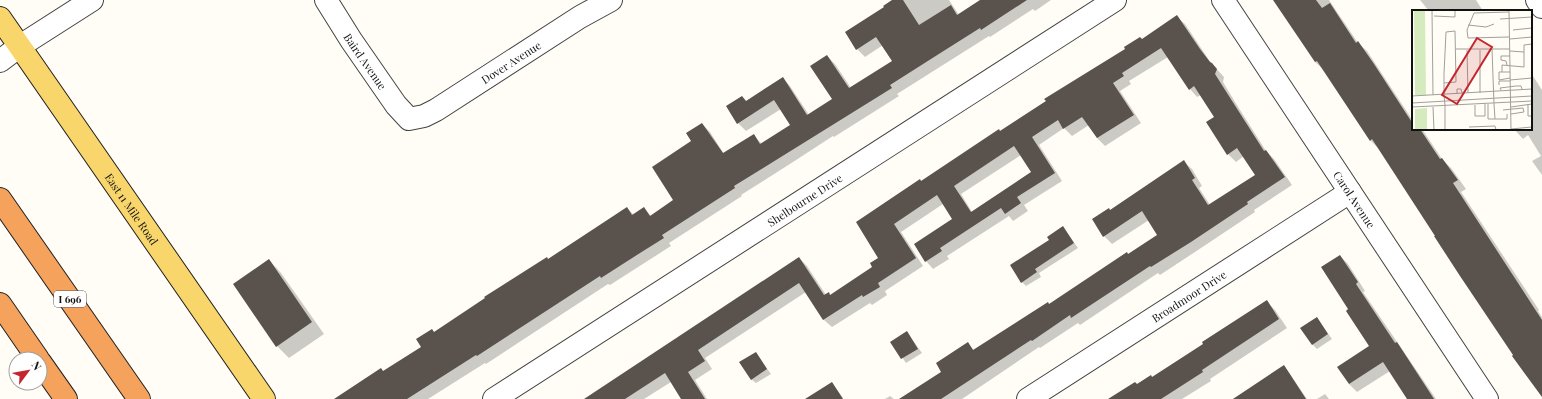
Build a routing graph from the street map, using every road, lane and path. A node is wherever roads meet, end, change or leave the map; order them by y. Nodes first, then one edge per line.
1 (92, 0) edge
2 (326, 0) edge
3 (611, 0) edge
4 (1115, 0) edge
5 (1223, 0) edge
6 (1537, 0) edge
7 (1542, 7) edge
8 (0, 18) edge
9 (20, 46) junction
10 (0, 61) edge
11 (409, 119) joint
12 (1350, 192) junction
13 (0, 199) edge
14 (0, 304) edge
15 (32, 351) edge
16 (48, 373) edge
17 (66, 399) edge
18 (139, 399) edge
19 (264, 399) edge
20 (494, 399) edge
21 (1028, 399) edge
22 (1488, 399) edge

1 - 9 street
2 - 11 street, Baird Avenue
3 - 11 street, Dover Avenue
4 - 20 street, Shelbourne Drive
5 - 12 street, Carol Avenue
6 - 7 street
8 - 9 main road, East 11 Mile Road
9 - 10 street
9 - 19 main road, East 11 Mile Road
12 - 21 street, Broadmoor Drive
12 - 22 street, Carol Avenue
13 - 18 highway, I 696
14 - 15 highway
16 - 17 highway

